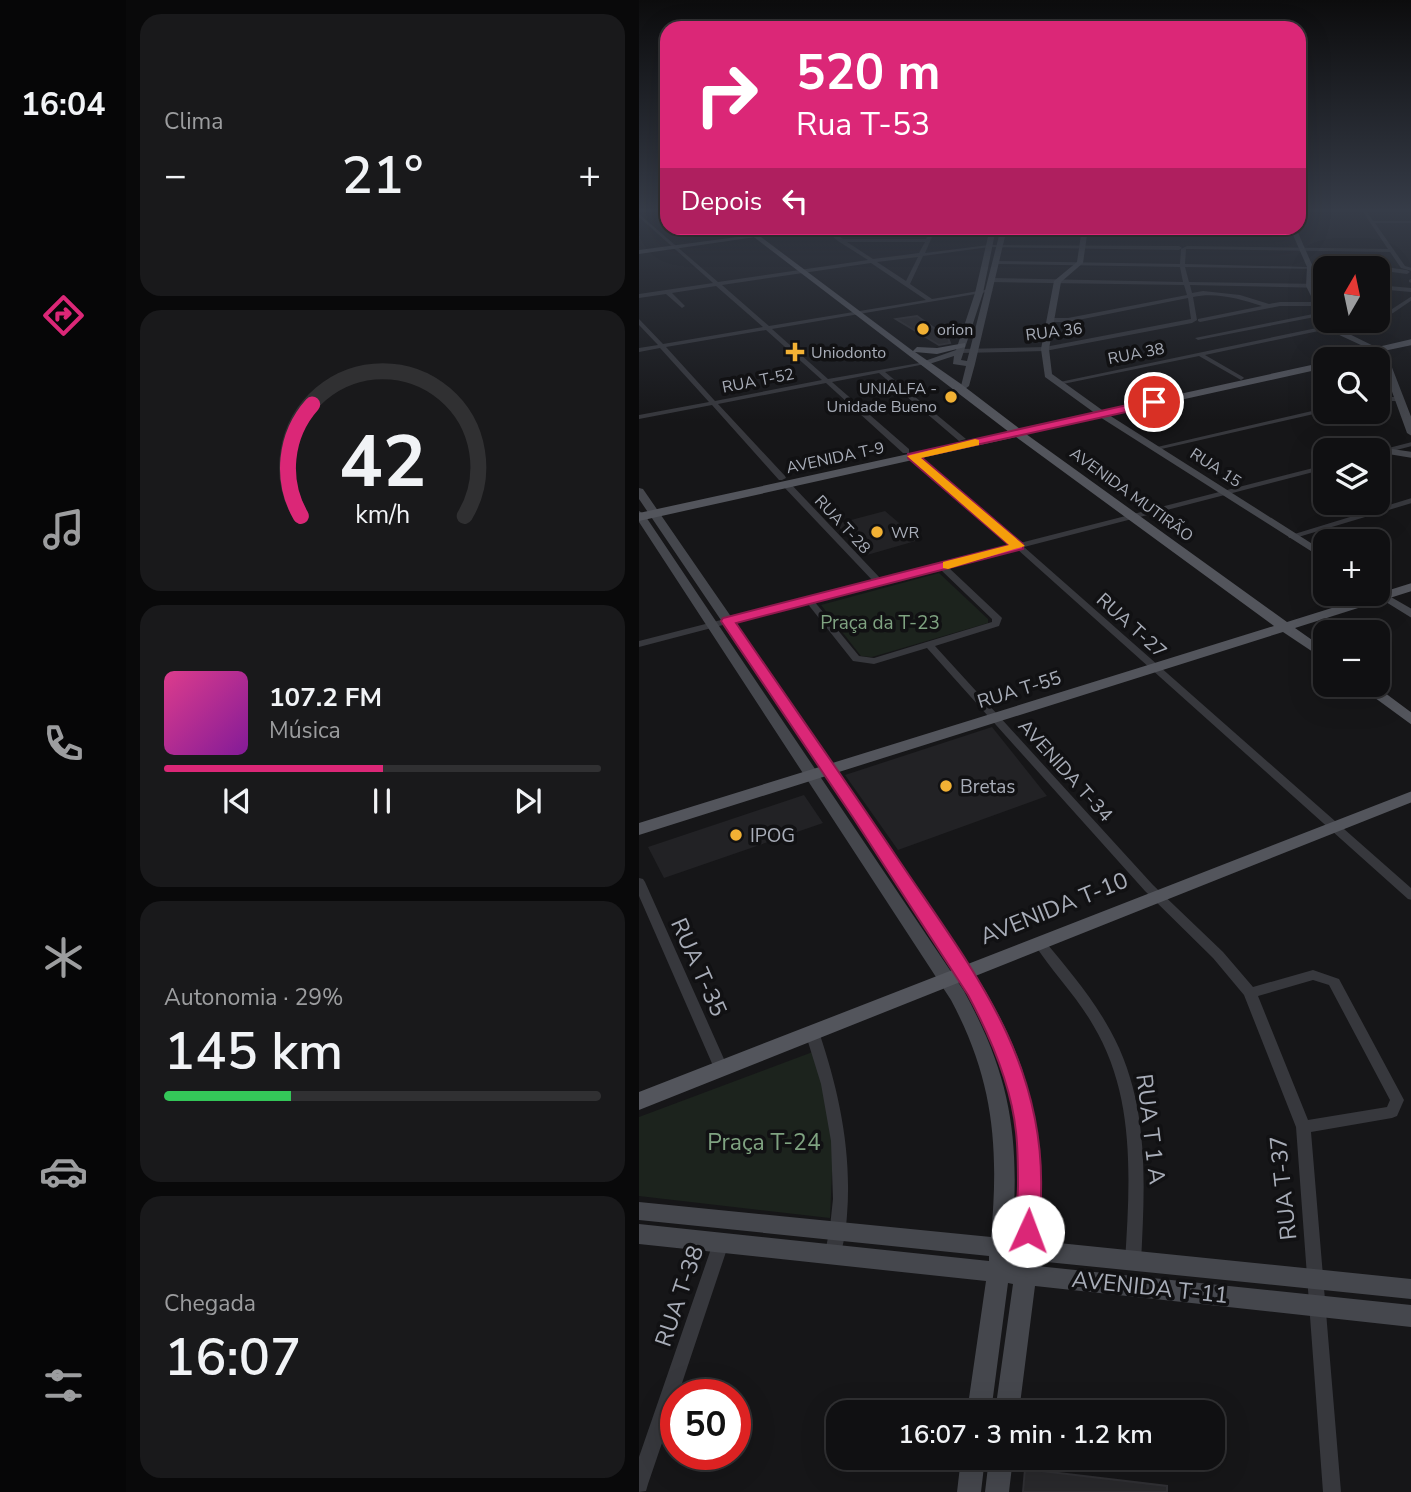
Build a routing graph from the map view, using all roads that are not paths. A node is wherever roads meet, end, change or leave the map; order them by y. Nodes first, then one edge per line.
1 (1058, 281) edge
2 (1411, 281) edge
3 (714, 282) edge
4 (732, 282) edge
5 (823, 282) edge
6 (902, 282) edge
7 (909, 282) edge
8 (981, 282) edge
9 (992, 282) edge
10 (1084, 282) edge
11 (1310, 282) edge
12 (717, 284) junction
13 (1184, 284) junction
14 (907, 285) junction
15 (1310, 286) junction
16 (1390, 288) edge
17 (1402, 288) junction
18 (1411, 290) edge
19 (667, 291) junction
20 (990, 292) junction
21 (979, 293) junction
22 (1193, 294) junction
23 (1313, 294) edge
24 (639, 296) edge
25 (1411, 297) edge
26 (930, 300) junction
27 (1313, 304) edge
28 (682, 306) dead end
29 (1268, 306) junction
30 (864, 312) junction
31 (1390, 312) edge
32 (1050, 320) junction
33 (639, 321) edge
34 (1195, 321) junction
35 (1313, 322) edge
36 (1313, 324) edge
37 (767, 328) junction
38 (1347, 333) edge
39 (1198, 338) junction
40 (1411, 342) edge
41 (662, 346) junction
42 (1367, 347) edge
43 (1411, 347) edge
44 (961, 348) junction
45 (974, 349) junction
46 (1046, 349) junction
47 (639, 350) edge
48 (917, 350) junction
49 (1390, 351) edge
50 (1200, 352) junction
51 (1390, 353) edge
52 (927, 362) junction
53 (971, 364) junction
54 (1313, 365) edge
55 (1313, 366) edge
56 (880, 371) junction
57 (1241, 378) junction
58 (1390, 380) edge
59 (827, 381) junction
60 (1058, 383) junction
61 (965, 386) junction
62 (1390, 399) edge
63 (1398, 399) junction
64 (713, 403) junction
65 (1098, 412) junction
66 (1313, 413) edge
67 (639, 417) edge
68 (1019, 430) junction
69 (1411, 433) edge
70 (962, 439) junction
71 (1411, 444) edge
72 (1157, 448) junction
73 (1390, 450) edge
74 (1390, 453) edge
75 (909, 454) junction
76 (1411, 455) edge
77 (1313, 470) edge
78 (784, 481) junction
79 (639, 491) edge
80 (1226, 493) junction
81 (1409, 502) edge
82 (644, 513) edge
83 (1139, 514) junction
84 (1292, 536) junction
85 (1019, 546) junction
86 (1313, 550) edge
87 (942, 566) junction
88 (880, 583) junction
89 (1411, 587) edge
90 (1390, 592) edge
91 (1390, 601) edge
92 (810, 602) junction
93 (1346, 606) edge
94 (1411, 615) edge
95 (728, 621) junction
96 (713, 625) junction
97 (1291, 625) junction
98 (1313, 637) edge
99 (639, 644) edge
100 (929, 645) junction
101 (1313, 645) edge
102 (1155, 670) junction
103 (1390, 692) edge
104 (1380, 697) edge
105 (1411, 707) edge
106 (995, 718) junction
107 (1411, 721) edge
108 (820, 772) junction
109 (1411, 796) edge
110 (1331, 824) junction
111 (639, 830) edge
112 (639, 882) edge
113 (1153, 891) junction
114 (1411, 896) edge
115 (1039, 942) junction
116 (955, 975) junction
117 (1250, 993) junction
118 (812, 1032) junction
119 (721, 1069) junction
120 (639, 1101) edge
121 (1303, 1127) junction
122 (639, 1211) edge
123 (839, 1232) junction
124 (639, 1234) edge
125 (721, 1243) junction
126 (833, 1253) junction
127 (1000, 1259) junction
128 (1025, 1262) junction
129 (1133, 1263) junction
130 (1317, 1279) junction
131 (1411, 1289) edge
132 (1319, 1307) junction
133 (1411, 1316) edge
134 (981, 1400) edge
135 (1008, 1400) edge
136 (972, 1470) edge
137 (1000, 1470) edge
138 (639, 1484) edge
139 (969, 1492) edge
140 (997, 1492) edge
141 (1332, 1492) edge

1 - 32 main road
2 - 17 street
3 - 12 street, RUA T-27
4 - 12 street
5 - 30 main road, AVENIDA MUTIRÃO
6 - 14 street
7 - 14 street
8 - 21 main road
9 - 20 main road
10 - 13 street
11 - 15 main road
12 - 19 street
12 - 37 street, RUA T-27
13 - 15 street
13 - 22 street
14 - 26 street
15 - 23 main road
16 - 17 street
17 - 18 street
19 - 24 street
19 - 28 street
20 - 21 street
20 - 45 main road
21 - 26 street
21 - 44 main road
22 - 29 street
22 - 32 street
22 - 34 street
25 - 31 street
26 - 30 street
27 - 29 street, RUA 36
29 - 34 street, RUA 36
30 - 37 street
30 - 48 main road, AVENIDA MUTIRÃO
30 - 52 main road, AVENIDA MUTIRÃO
32 - 46 main road
33 - 41 street, RUA T-28
34 - 39 street
34 - 46 street, RUA 36
35 - 39 street
36 - 50 street, RUA 38
37 - 41 street
37 - 59 street, RUA T-27
38 - 42 main road
39 - 50 street
40 - 49 main road
41 - 47 street
41 - 64 street, RUA T-28
43 - 51 main road
44 - 45 street, RUA 36
44 - 48 main road
44 - 52 main road, RUA 36
44 - 53 main road
45 - 46 street, RUA 36
45 - 53 main road
46 - 60 main road
48 - 52 main road, AVENIDA MUTIRÃO
50 - 57 street
50 - 60 street, RUA 38
52 - 56 street, RUA T-52
52 - 61 main road, AVENIDA MUTIRÃO
52 - 68 main road, AVENIDA MUTIRÃO
53 - 61 main road
54 - 57 main road, AVENIDA T-9
55 - 65 main road, AVENIDA T-9
56 - 59 street, RUA T-52
56 - 70 street
57 - 65 main road, AVENIDA T-9
58 - 63 main road
59 - 64 street, RUA T-52
59 - 75 street, RUA T-27
60 - 65 main road, RUA 15
61 - 68 main road, AVENIDA MUTIRÃO
62 - 63 street
63 - 69 main road
64 - 67 street, RUA T-52
64 - 78 street, RUA T-28
65 - 68 main road, AVENIDA T-9
65 - 72 main road, RUA 15
66 - 72 street
68 - 70 main road, AVENIDA T-9
68 - 75 main road, AVENIDA T-9
68 - 83 main road, AVENIDA MUTIRÃO
70 - 75 main road, AVENIDA T-9
71 - 73 street
72 - 80 main road, RUA 15
74 - 76 main road
75 - 78 main road, AVENIDA T-9
75 - 85 street, RUA T-27
77 - 80 street
78 - 82 main road, AVENIDA T-9
78 - 88 street, RUA T-28
79 - 82 main road
80 - 83 street
80 - 84 main road, RUA 15
81 - 84 street
82 - 95 main road
82 - 96 main road
83 - 85 street
83 - 97 main road, AVENIDA MUTIRÃO
84 - 86 main road, RUA 15
85 - 87 street
85 - 102 street, RUA T-27
87 - 88 street
87 - 100 street
88 - 92 street
89 - 90 main road, RUA T-55
91 - 94 main road
92 - 95 street
92 - 100 street
93 - 97 main road, RUA T-55
95 - 96 street
95 - 108 main road
96 - 99 street
96 - 108 main road
97 - 98 main road, AVENIDA MUTIRÃO
97 - 101 main road, AVENIDA MUTIRÃO
97 - 102 main road, RUA T-55
100 - 106 street, AVENIDA T-34
102 - 106 main road, RUA T-55
102 - 110 street, RUA T-27
103 - 105 main road
104 - 107 main road
106 - 108 main road, RUA T-55
106 - 113 street, AVENIDA T-34
108 - 111 main road, RUA T-55
108 - 116 main road
109 - 110 main road, AVENIDA T-10
110 - 113 main road, AVENIDA T-10
110 - 114 street, RUA T-27
112 - 119 street, RUA T-35
113 - 115 main road, AVENIDA T-10
113 - 117 street, RUA T-37
115 - 116 main road, AVENIDA T-10
115 - 129 street, RUA T 1 A
116 - 118 main road, AVENIDA T-10
116 - 127 main road
116 - 128 main road
117 - 121 street, RUA T-37
117 - 121 street
118 - 119 main road, AVENIDA T-10
118 - 123 street
119 - 120 main road, AVENIDA T-10
121 - 130 street, RUA T-37
122 - 123 main road, AVENIDA T-11
123 - 126 street
123 - 127 main road, AVENIDA T-11
124 - 125 main road, AVENIDA T-11
125 - 126 main road, AVENIDA T-11
125 - 138 street, RUA T-38
126 - 127 main road, AVENIDA T-11
127 - 128 main road, AVENIDA T-11
127 - 134 main road
128 - 129 main road, AVENIDA T-11
128 - 132 main road, AVENIDA T-11
128 - 135 main road
129 - 130 main road, AVENIDA T-11
130 - 131 main road, AVENIDA T-11
130 - 132 street, RUA T-37
132 - 133 main road, AVENIDA T-11
132 - 141 street, RUA T-37
136 - 139 main road
137 - 140 main road

